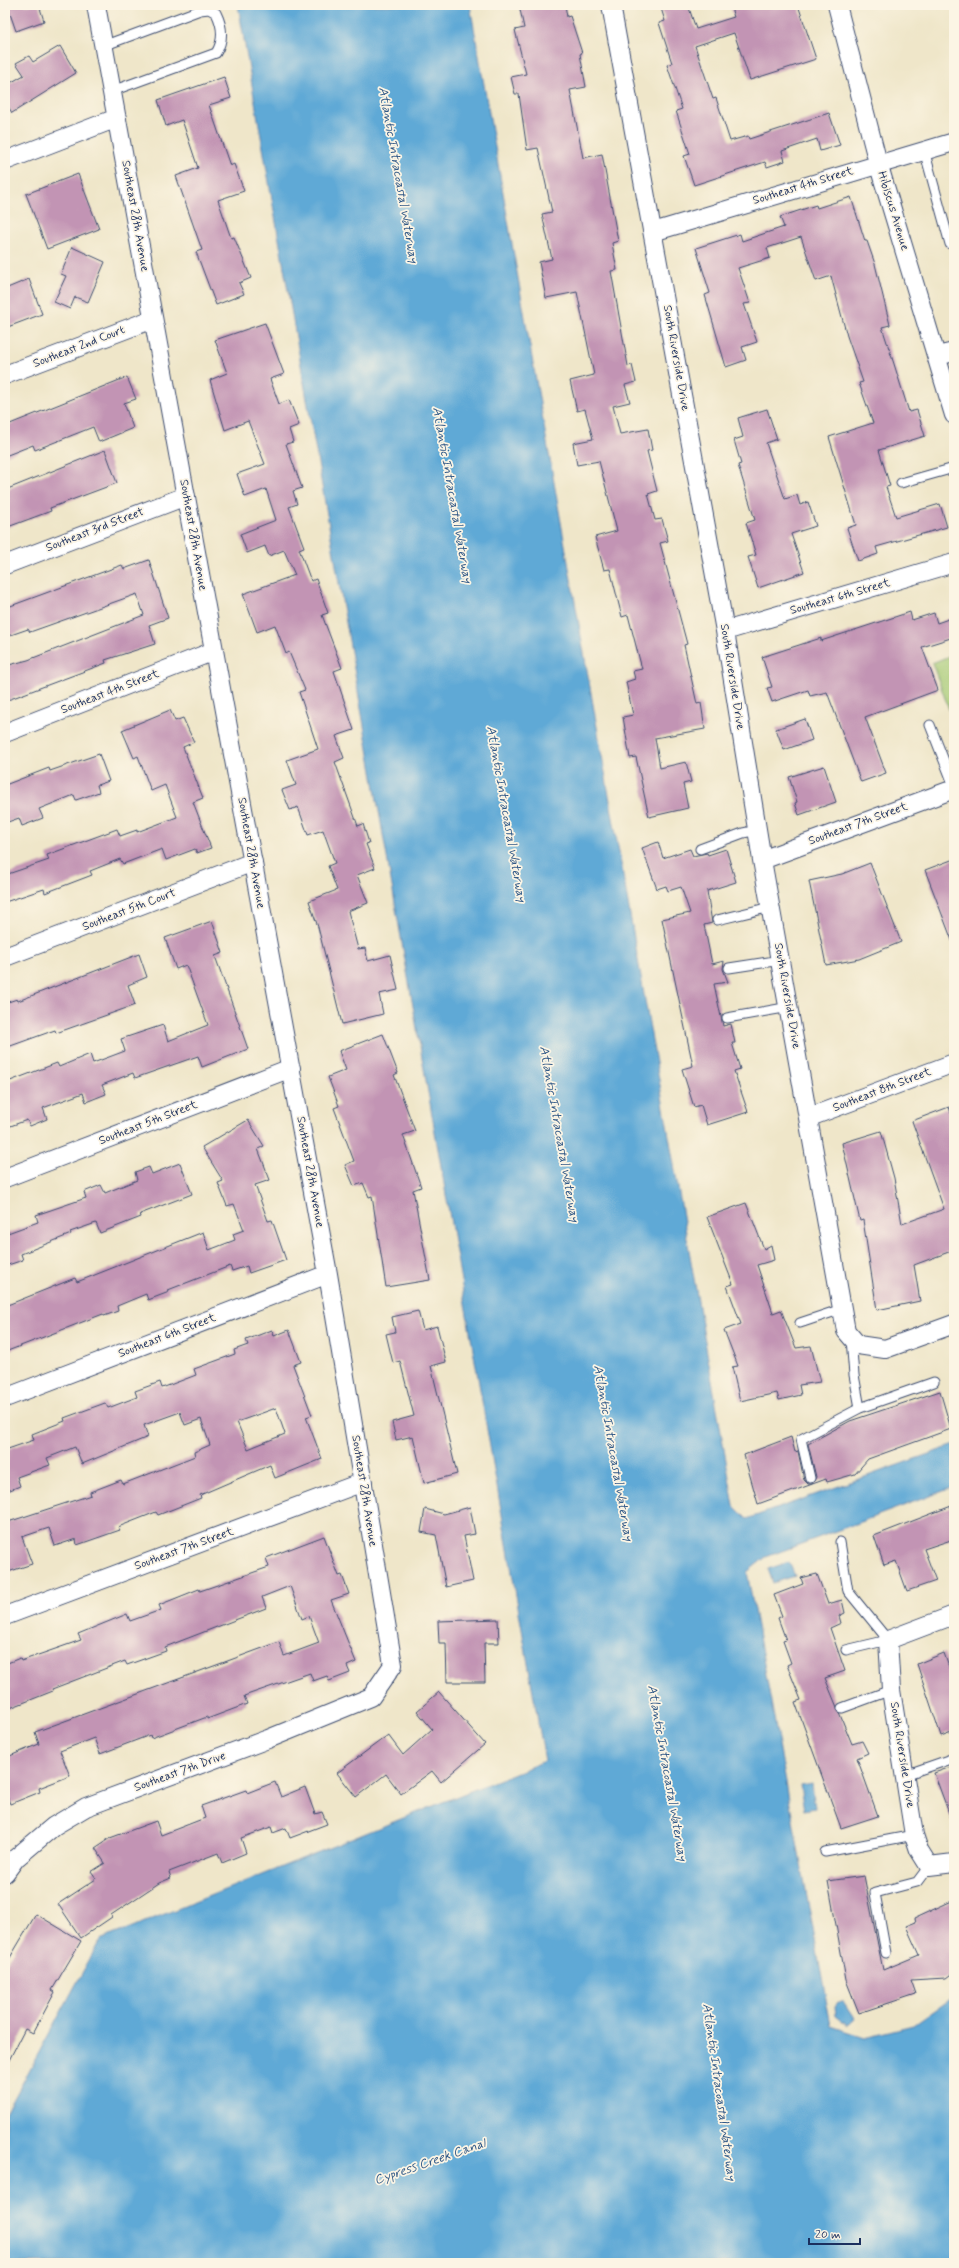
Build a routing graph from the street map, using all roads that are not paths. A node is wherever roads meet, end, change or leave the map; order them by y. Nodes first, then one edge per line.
1 (96, 5) edge
2 (611, 5) edge
3 (837, 5) edge
4 (103, 46) junction
5 (112, 91) junction
6 (117, 118) junction
7 (954, 142) edge
8 (924, 150) junction
9 (5, 161) edge
10 (878, 163) junction
11 (653, 232) junction
12 (950, 244) dead end
13 (153, 319) junction
14 (946, 354) edge
15 (5, 375) edge
16 (954, 415) edge
17 (954, 468) edge
18 (901, 483) dead end
19 (186, 496) junction
20 (954, 563) edge
21 (5, 565) edge
22 (725, 631) junction
23 (214, 651) junction
24 (930, 724) dead end
25 (5, 733) edge
26 (954, 786) edge
27 (954, 789) edge
28 (758, 830) junction
29 (700, 849) dead end
30 (762, 860) junction
31 (253, 862) junction
32 (771, 907) junction
33 (717, 920) dead end
34 (5, 958) edge
35 (781, 960) junction
36 (729, 968) dead end
37 (790, 1007) junction
38 (727, 1018) dead end
39 (954, 1063) edge
40 (291, 1068) junction
41 (810, 1117) junction
42 (5, 1178) edge
43 (328, 1274) junction
44 (842, 1309) junction
45 (800, 1323) dead end
46 (953, 1329) edge
47 (854, 1341) junction
48 (934, 1382) dead end
49 (5, 1398) edge
50 (860, 1408) junction
51 (810, 1478) dead end
52 (363, 1482) junction
53 (840, 1542) dead end
54 (954, 1615) edge
55 (5, 1616) edge
56 (888, 1640) junction
57 (846, 1650) dead end
58 (891, 1690) junction
59 (371, 1697) joint
60 (842, 1708) dead end
61 (954, 1758) edge
62 (905, 1775) junction
63 (914, 1835) junction
64 (825, 1852) dead end
65 (954, 1863) edge
66 (929, 1866) junction
67 (5, 1872) edge
68 (886, 1953) dead end

1 - 4 street, Southeast 28th Avenue
2 - 11 street, South Riverside Drive
3 - 10 street, Hibiscus Avenue
4 - 5 street, Southeast 28th Avenue
4 - 5 lane
5 - 6 street, Southeast 28th Avenue
6 - 9 street
6 - 13 street, Southeast 28th Avenue
7 - 8 street, Southeast 4th Street
8 - 10 street, Southeast 4th Street
8 - 12 lane
10 - 11 street, Southeast 4th Street
10 - 14 street, Hibiscus Avenue
11 - 22 street, South Riverside Drive
13 - 15 street, Southeast 2nd Court
13 - 19 street, Southeast 28th Avenue
14 - 16 street, Hibiscus Avenue
17 - 18 lane
19 - 21 street, Southeast 3rd Street
19 - 23 street, Southeast 28th Avenue
20 - 22 street, Southeast 6th Street
22 - 28 street, South Riverside Drive
23 - 25 street, Southeast 4th Street
23 - 31 street, Southeast 28th Avenue
24 - 26 lane
27 - 30 street, Southeast 7th Street
28 - 29 lane
28 - 30 street, South Riverside Drive
30 - 32 street, South Riverside Drive
31 - 34 street, Southeast 5th Court
31 - 40 street, Southeast 28th Avenue
32 - 33 lane
32 - 35 street, South Riverside Drive
35 - 36 lane
35 - 37 street, South Riverside Drive
37 - 38 lane
37 - 41 street, South Riverside Drive
39 - 41 street, Southeast 8th Street
40 - 42 street, Southeast 5th Street
40 - 43 street, Southeast 28th Avenue
41 - 44 street, South Riverside Drive
43 - 49 street, Southeast 6th Street
43 - 52 street, Southeast 28th Avenue
44 - 45 lane
44 - 47 street, South Riverside Drive
46 - 47 street
47 - 50 lane
48 - 50 lane
50 - 51 lane
52 - 55 street, Southeast 7th Street
52 - 59 street, Southeast 28th Avenue
53 - 56 lane
54 - 56 street
56 - 57 lane
56 - 58 street, South Riverside Drive
58 - 60 lane
58 - 62 street, South Riverside Drive
59 - 67 street, Southeast 7th Drive
61 - 62 lane
62 - 63 street, South Riverside Drive
63 - 64 lane
63 - 66 street, South Riverside Drive
65 - 66 street
66 - 68 lane

